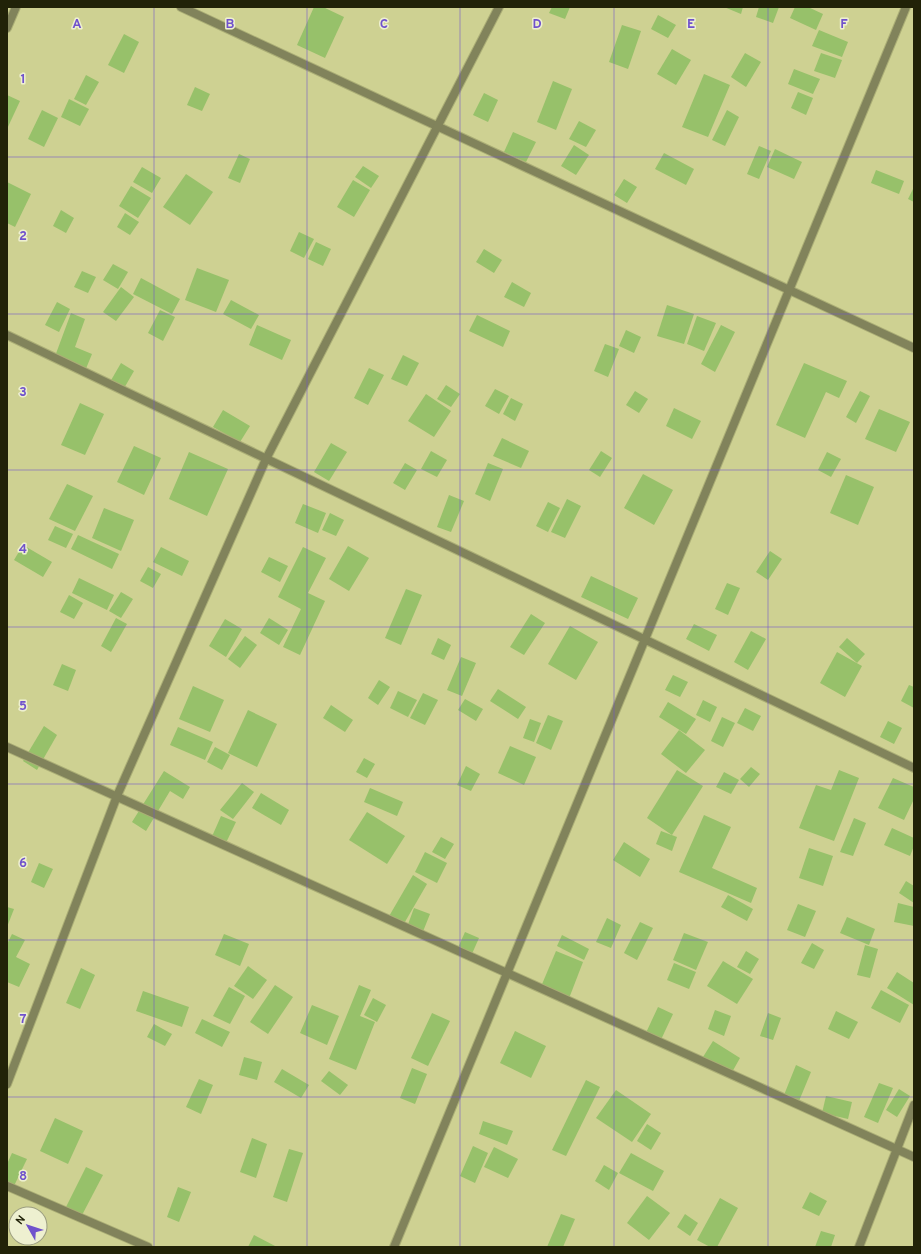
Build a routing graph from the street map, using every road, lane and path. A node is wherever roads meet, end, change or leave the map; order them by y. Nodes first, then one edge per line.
1 (16, 7) edge
2 (181, 7) edge
3 (499, 7) edge
4 (906, 7) edge
5 (7, 28) edge
6 (438, 126) junction
7 (789, 290) junction
8 (7, 335) edge
9 (914, 348) edge
10 (266, 459) junction
11 (645, 640) junction
12 (7, 747) edge
13 (914, 768) edge
14 (117, 796) junction
15 (507, 973) junction
16 (7, 1084) edge
17 (914, 1105) edge
18 (896, 1148) junction
19 (914, 1157) edge
20 (7, 1186) edge
21 (148, 1247) edge
22 (394, 1247) edge
23 (859, 1247) edge

1 - 5 street
2 - 6 street
3 - 6 street
4 - 7 street
6 - 7 street
6 - 10 street
7 - 9 street
7 - 11 street
8 - 10 street
10 - 11 street
10 - 14 street
11 - 13 street
11 - 15 street
12 - 14 street
14 - 15 street
14 - 16 street
15 - 18 street
15 - 22 street
17 - 18 street
18 - 19 street
18 - 23 street
20 - 21 street

